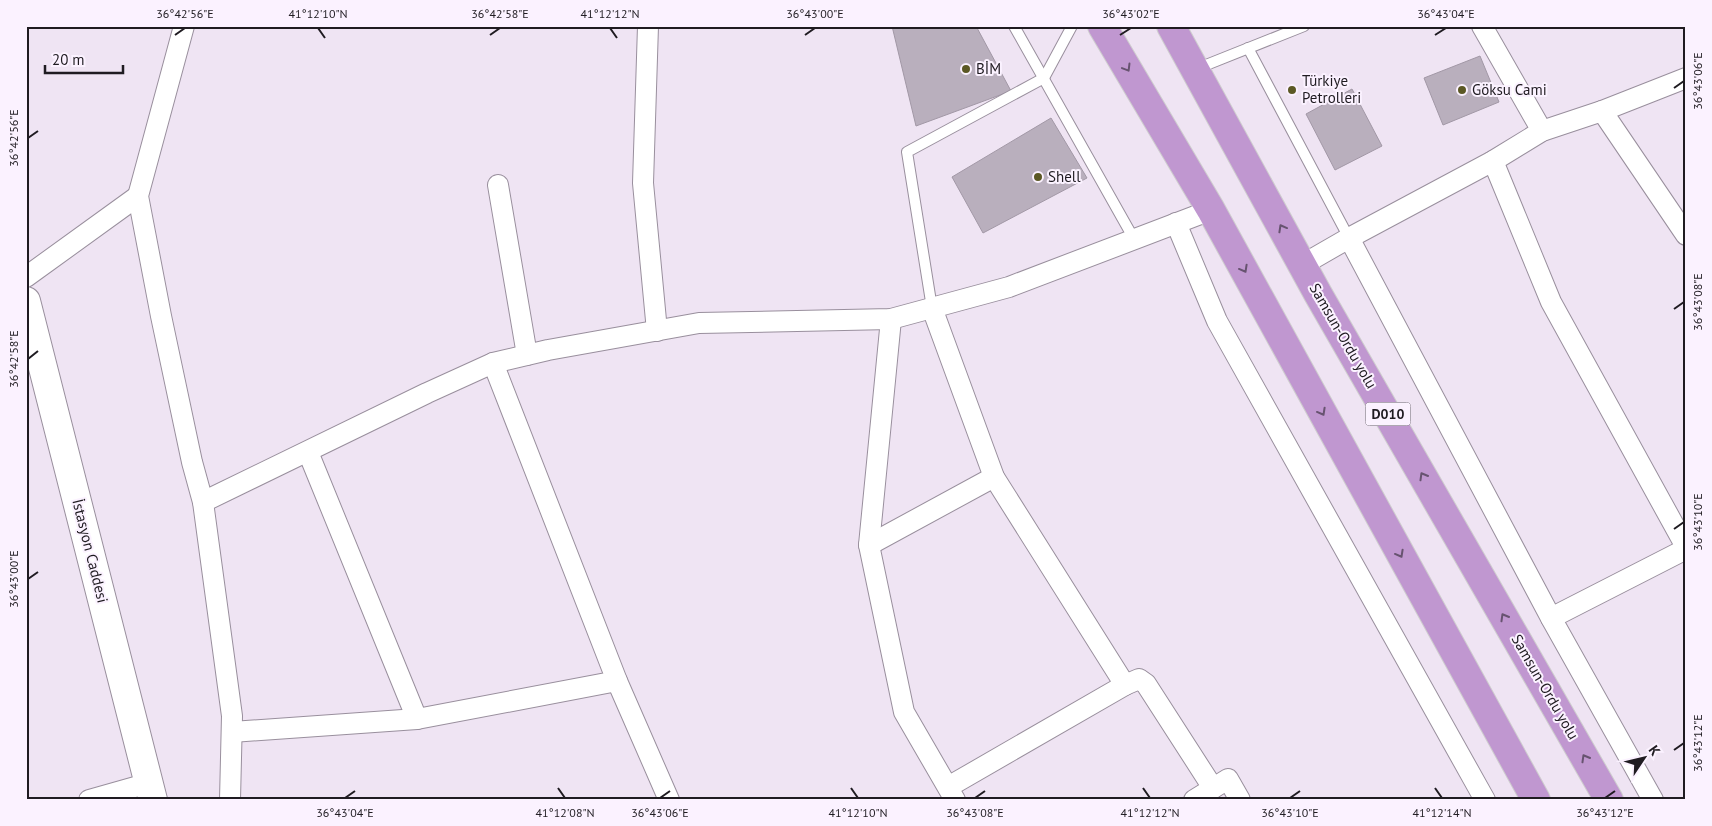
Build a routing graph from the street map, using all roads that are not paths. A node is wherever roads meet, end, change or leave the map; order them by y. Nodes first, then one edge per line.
1 (184, 26) edge
2 (648, 26) edge
3 (1014, 26) edge
4 (1072, 26) edge
5 (1102, 26) edge
6 (1171, 26) edge
7 (1304, 26) edge
8 (1482, 26) edge
9 (1248, 48) junction
10 (1195, 70) junction
11 (1044, 78) junction
12 (1686, 78) edge
13 (1602, 111) junction
14 (1542, 131) junction
15 (1493, 161) junction
16 (498, 185) dead end
17 (138, 196) junction
18 (1211, 210) junction
19 (1176, 223) junction
20 (1686, 235) edge
21 (1349, 238) junction
22 (1134, 239) junction
23 (1302, 265) junction
24 (26, 277) edge
25 (26, 301) edge
26 (932, 308) junction
27 (891, 319) junction
28 (657, 330) junction
29 (527, 355) junction
30 (494, 363) junction
31 (308, 452) junction
32 (994, 477) junction
33 (204, 502) junction
34 (869, 545) junction
35 (1686, 548) edge
36 (1551, 618) junction
37 (617, 681) junction
38 (1125, 685) junction
39 (417, 719) junction
40 (232, 732) junction
41 (1213, 788) junction
42 (151, 792) edge
43 (951, 793) edge
44 (89, 800) edge
45 (230, 800) edge
46 (669, 800) edge
47 (1194, 800) edge
48 (1240, 800) edge
49 (1485, 800) edge
50 (1536, 800) edge
51 (1609, 800) edge
52 (1653, 800) edge

1 - 17 street
2 - 28 street
3 - 11 lane
4 - 11 lane
5 -> 18 highway
6 - 10 highway, Samsun-Ordu yolu / D010
7 - 9 lane
8 - 14 street
9 - 10 lane
9 - 21 lane
23 -> 10 highway, Samsun-Ordu yolu / D010
11 - 22 lane
11 - 26 lane
12 - 13 street
13 - 14 street
13 - 20 street
14 - 15 street
15 - 21 street
15 - 35 street
16 - 29 street
17 - 24 street
17 - 33 street
18 - 19 street
18 -> 50 highway
19 - 22 street
19 - 49 street
21 - 23 street
21 - 36 street
22 - 26 street
51 -> 23 highway, Samsun-Ordu yolu / D010
25 - 42 main road, İstasyon Caddesi
26 - 27 street
26 - 32 street
27 - 28 street
27 - 34 street
28 - 29 street
29 - 30 street
30 - 31 street
30 - 37 street
31 - 33 street
31 - 39 street
32 - 34 street
32 - 38 street
33 - 40 street
34 - 43 street
35 - 36 street
36 - 52 street
37 - 39 street
37 - 46 street
38 - 41 street
38 - 43 street
39 - 40 street
40 - 45 street
41 - 47 street
41 - 48 street
42 - 44 street

